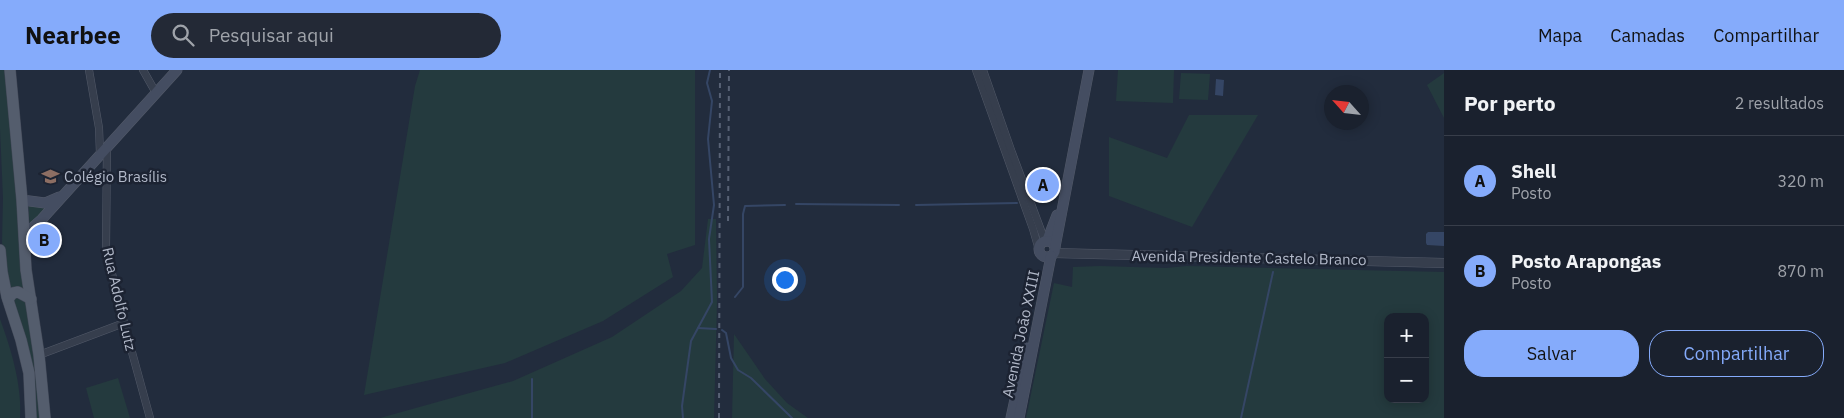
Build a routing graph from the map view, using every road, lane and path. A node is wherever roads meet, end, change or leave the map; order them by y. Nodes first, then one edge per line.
1 (10, 70) edge
2 (89, 70) edge
3 (143, 70) edge
4 (176, 70) edge
5 (976, 70) edge
6 (984, 70) edge
7 (1089, 70) edge
8 (156, 93) junction
9 (99, 128) junction
10 (107, 147) junction
11 (64, 195) junction
12 (22, 200) junction
13 (24, 235) junction
14 (1048, 249) junction
15 (0, 250) edge
16 (1444, 263) edge
17 (31, 299) junction
18 (6, 301) edge
19 (124, 323) junction
20 (39, 355) junction
21 (31, 418) edge
22 (45, 418) edge
23 (150, 418) edge
24 (1011, 418) edge
25 (1018, 418) edge

1 - 12 main road
2 - 9 street, Rua Adolfo Lutz
3 - 8 street
4 - 8 main road
5 - 14 street
6 - 14 street
7 - 14 main road, Avenida João XXIII
8 - 10 main road
9 - 10 street, Rua Adolfo Lutz
9 - 10 street
10 - 11 main road
10 - 19 street, Rua Adolfo Lutz
11 - 12 main road
11 - 13 main road
12 - 13 main road
13 - 17 main road
14 - 16 street, Avenida Presidente Castelo Branco
14 - 24 main road, Avenida João XXIII
14 - 25 main road, Avenida João XXIII
15 - 18 main road
17 - 18 main road
17 - 20 main road
18 - 21 main road
19 - 20 street
19 - 23 street, Rua Adolfo Lutz
20 - 22 main road

